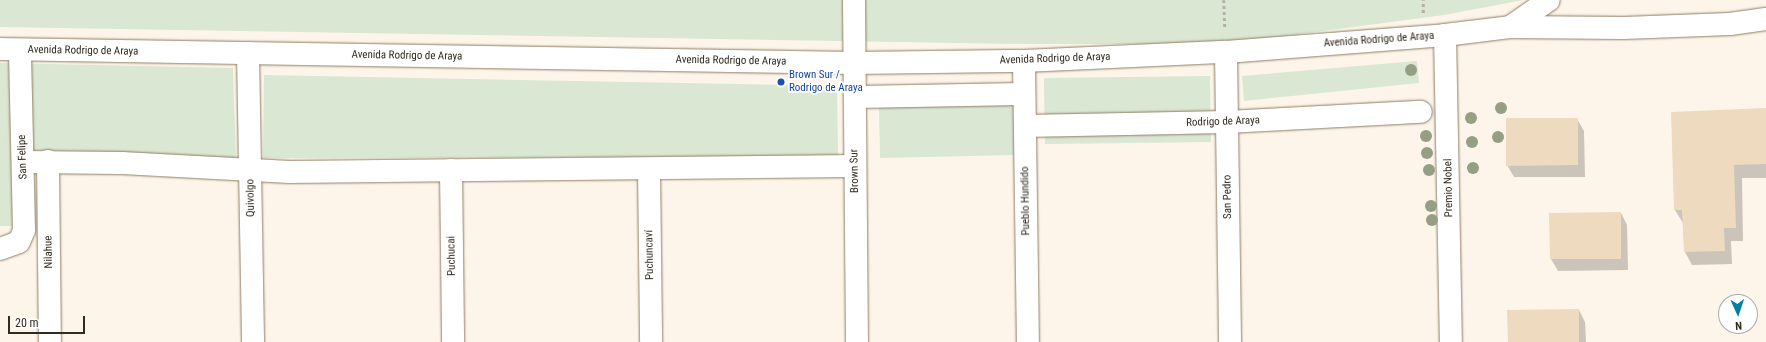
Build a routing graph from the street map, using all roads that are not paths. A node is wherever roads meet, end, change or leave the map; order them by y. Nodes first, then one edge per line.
1 (854, 0) edge
2 (1549, 0) edge
3 (1766, 19) edge
4 (1510, 27) junction
5 (1445, 35) junction
6 (10, 49) edge
7 (1226, 52) junction
8 (248, 53) junction
9 (1024, 61) junction
10 (854, 63) junction
11 (1024, 94) junction
12 (855, 97) junction
13 (1421, 112) dead end
14 (1227, 122) junction
15 (1025, 126) junction
16 (48, 161) junction
17 (23, 162) junction
18 (855, 166) junction
19 (649, 168) junction
20 (250, 170) junction
21 (451, 170) junction
22 (0, 249) edge
23 (50, 342) edge
24 (253, 342) edge
25 (453, 342) edge
26 (651, 342) edge
27 (857, 342) edge
28 (1028, 342) edge
29 (1230, 342) edge
30 (1451, 342) edge

1 - 10 street, Brown Sur
2 - 4 street, Avenida Rodrigo de Araya
3 - 4 street
4 - 5 street, Avenida Rodrigo de Araya
5 - 7 street, Avenida Rodrigo de Araya
5 - 30 street, Premio Nobel
6 - 8 street, Avenida Rodrigo de Araya
6 - 17 street, San Felipe
7 - 9 street, Avenida Rodrigo de Araya
7 - 14 street, San Pedro
8 - 10 street, Avenida Rodrigo de Araya
8 - 20 street, Quivolgo
9 - 10 street, Avenida Rodrigo de Araya
9 - 11 street, Pueblo Hundido
10 - 12 street, Brown Sur
11 - 12 street
11 - 15 street, Pueblo Hundido
12 - 18 street, Brown Sur
13 - 14 street, Rodrigo de Araya
14 - 15 street, Rodrigo de Araya
14 - 29 street, San Pedro
15 - 28 street, Pueblo Hundido
16 - 17 street
16 - 20 street
16 - 23 street, Nilahue
17 - 22 street, San Felipe
18 - 19 street
18 - 27 street, Brown Sur
19 - 21 street
19 - 26 street, Puchuncaví
20 - 21 street
20 - 24 street, Quivolgo
21 - 25 street, Puchucai

